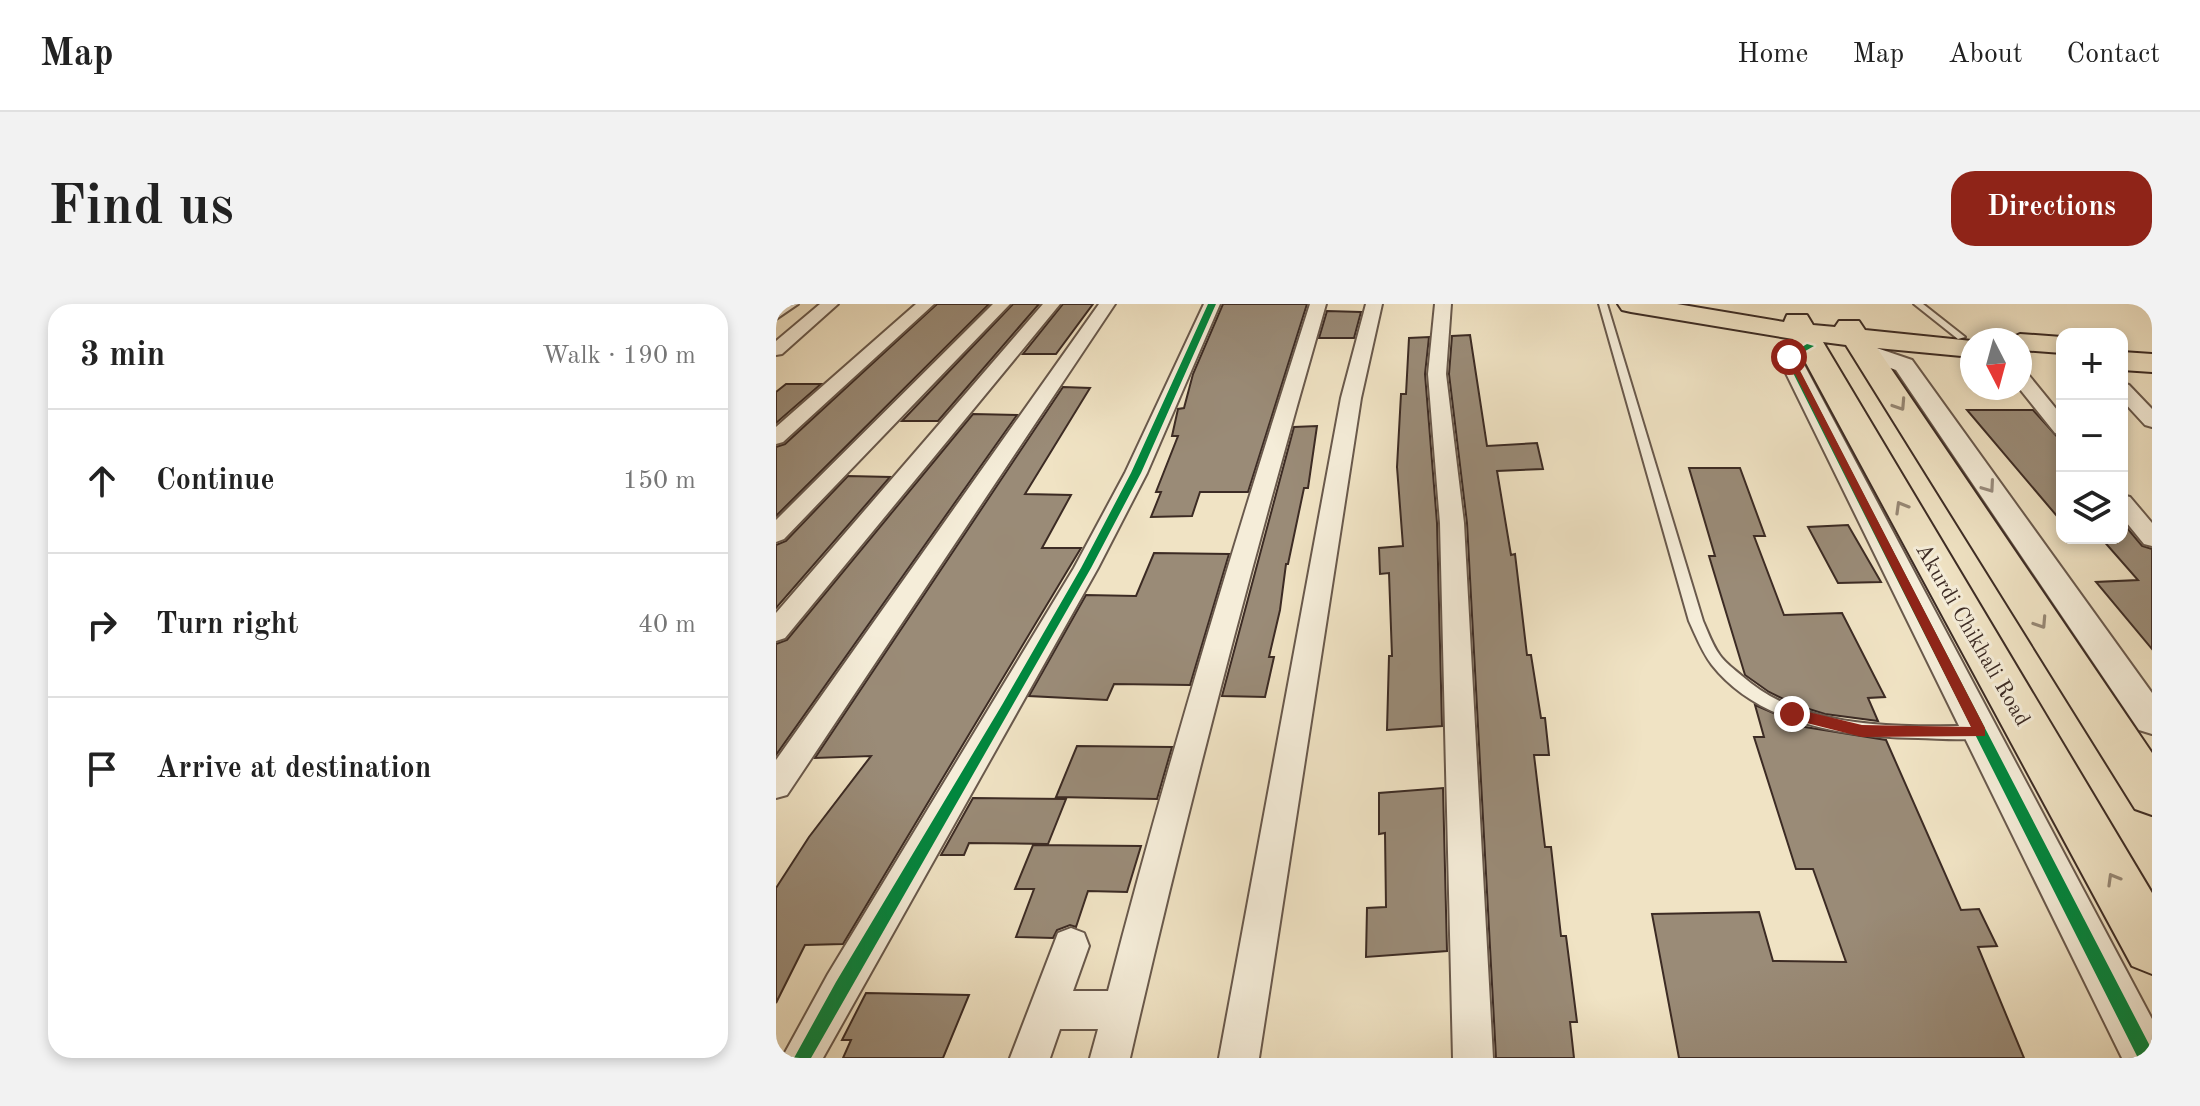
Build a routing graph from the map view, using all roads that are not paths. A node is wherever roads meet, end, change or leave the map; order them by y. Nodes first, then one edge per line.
1 (790, 304) edge
2 (830, 304) edge
3 (926, 304) edge
4 (1002, 304) edge
5 (1052, 304) edge
6 (1107, 304) edge
7 (1212, 304) edge
8 (1318, 304) edge
9 (1374, 304) edge
10 (1443, 304) edge
11 (1603, 304) edge
12 (1631, 304) edge
13 (1685, 304) edge
14 (1918, 304) edge
15 (776, 314) edge
16 (1803, 333) junction
17 (1960, 338) edge
18 (1857, 339) junction
19 (1960, 343) edge
20 (2032, 343) edge
21 (2056, 345) edge
22 (2128, 349) edge
23 (776, 350) edge
24 (2152, 350) edge
25 (2032, 354) edge
26 (2056, 356) edge
27 (2128, 361) edge
28 (2152, 363) edge
29 (2032, 392) edge
30 (2128, 395) edge
31 (2152, 421) edge
32 (2056, 422) edge
33 (776, 438) edge
34 (2128, 509) edge
35 (776, 534) edge
36 (2152, 538) edge
37 (776, 631) edge
38 (2152, 720) edge
39 (1981, 732) junction
40 (776, 785) edge
41 (2152, 794) edge
42 (1071, 946) dead end
43 (2152, 946) edge
44 (1048, 1010) junction
45 (1122, 1010) junction
46 (802, 1058) edge
47 (1030, 1058) edge
48 (1110, 1058) edge
49 (1239, 1058) edge
50 (1473, 1058) edge
51 (2147, 1058) edge

1 - 15 street
2 - 23 street
3 - 33 street
4 - 35 street
5 - 37 street
6 - 40 street
7 - 46 street
8 - 45 street
9 - 49 street
10 - 50 street
11 - 39 lane
12 - 16 main road
13 - 16 main road
14 - 17 lane
16 - 18 main road
16 - 39 street
43 -> 16 main road, Akurdi Chikhali Road
18 - 19 main road
18 -> 38 street
18 -> 41 main road
20 - 21 main road
22 - 24 main road
25 - 26 main road
27 - 28 main road
29 - 32 street
30 - 31 street
34 - 36 street
39 - 51 street
42 - 44 street
44 - 45 street
44 - 47 street
45 - 48 street

